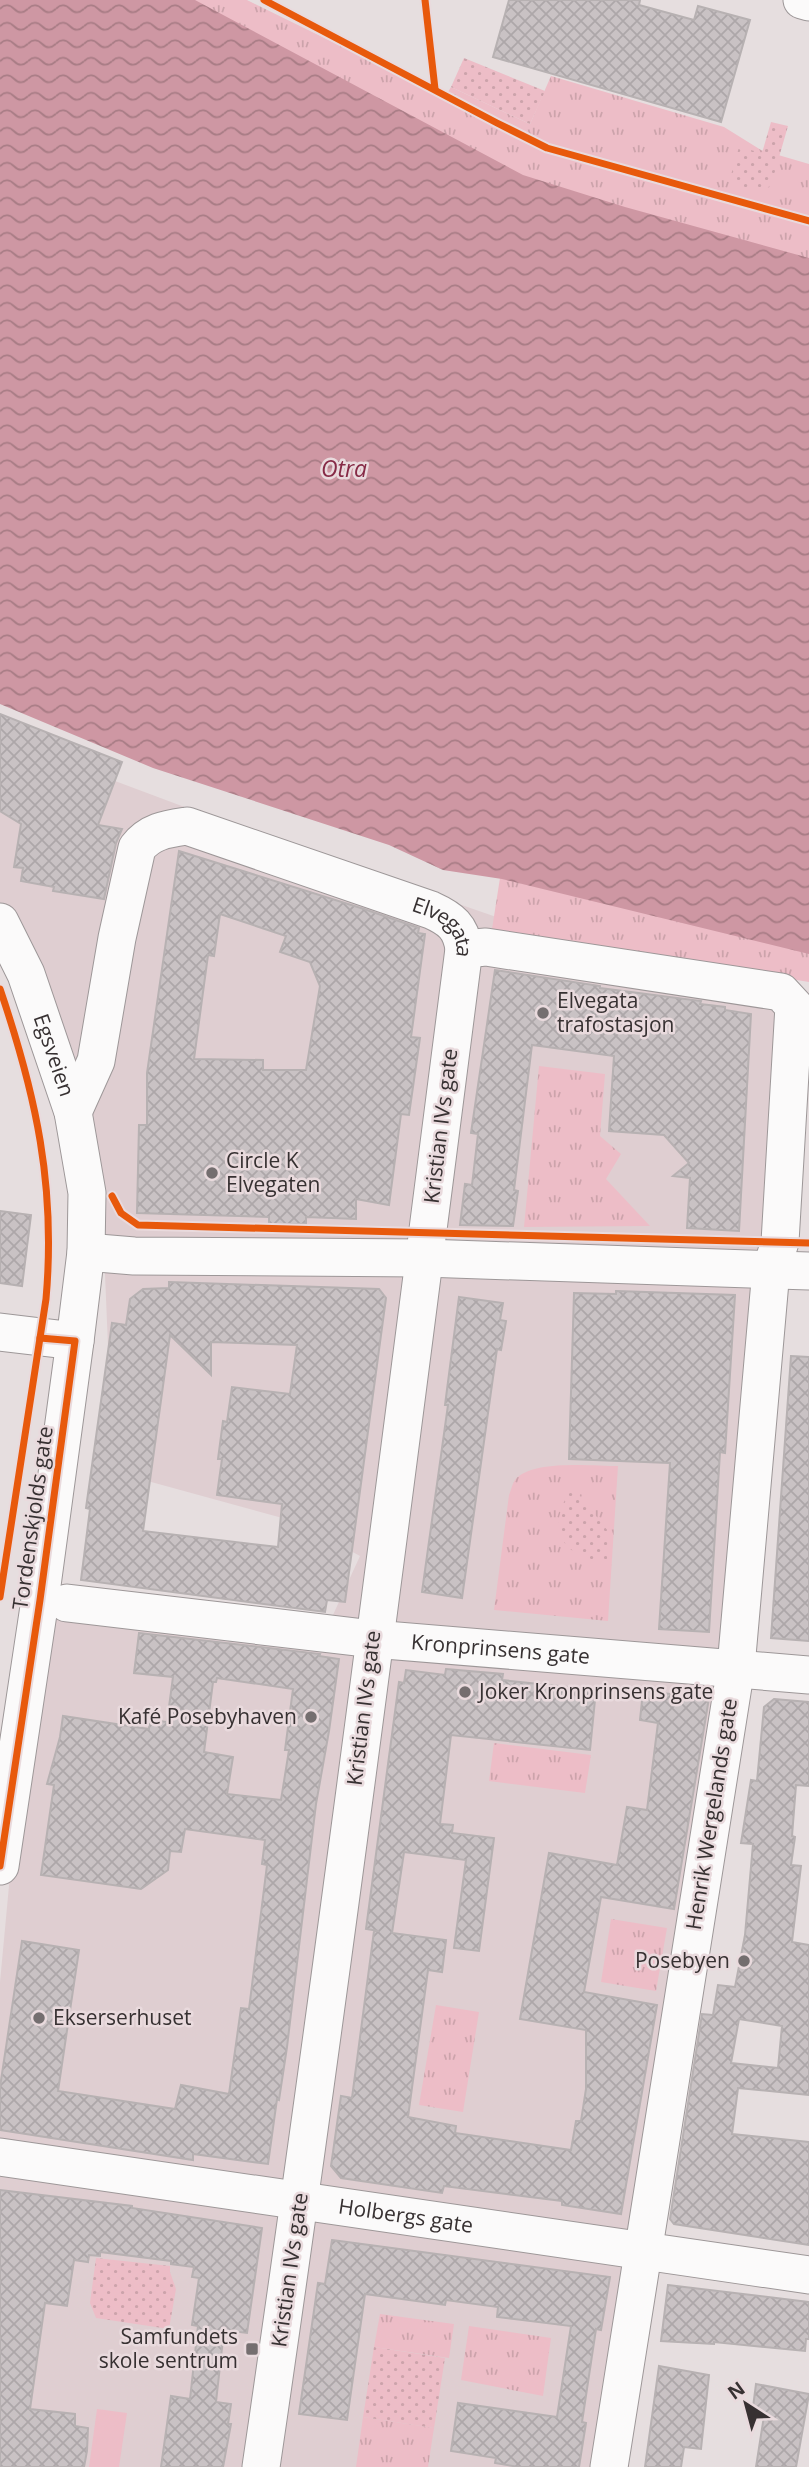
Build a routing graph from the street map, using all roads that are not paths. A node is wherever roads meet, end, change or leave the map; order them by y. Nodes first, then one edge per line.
1 (802, 0) edge
2 (809, 2) edge
3 (0, 922) edge
4 (464, 949) junction
5 (73, 1112) junction
6 (87, 1193) joint
7 (86, 1252) junction
8 (776, 1256) junction
9 (424, 1258) junction
10 (809, 1271) edge
11 (0, 1332) edge
12 (75, 1341) junction
13 (67, 1603) dead end
14 (373, 1639) junction
15 (736, 1667) junction
16 (809, 1675) edge
17 (0, 1866) edge
18 (0, 2157) edge
19 (300, 2202) junction
20 (643, 2250) junction
21 (809, 2275) edge
22 (261, 2467) edge
23 (609, 2467) edge

1 - 2 street
3 - 5 street, Egsveien
4 - 5 street, Elvegata
4 - 8 street, Elvegata
4 - 9 street, Kristian IVs gate
5 - 6 street, Egsveien
6 - 7 street, Tordenskjolds gate
7 - 9 street
7 - 12 street, Tordenskjolds gate
8 - 9 street
8 - 10 street
8 - 15 street, Henrik Wergelands gate
9 - 14 street, Kristian IVs gate
11 - 12 street
12 - 17 street, Tordenskjolds gate
13 - 14 street, Kronprinsens gate
14 - 15 street, Kronprinsens gate
14 - 19 street, Kristian IVs gate
15 - 16 street, Kronprinsens gate
15 - 20 street, Henrik Wergelands gate
18 - 19 street, Holbergs gate
19 - 20 street, Holbergs gate
19 - 22 street, Kristian IVs gate
20 - 21 street, Holbergs gate
20 - 23 street, Henrik Wergelands gate

